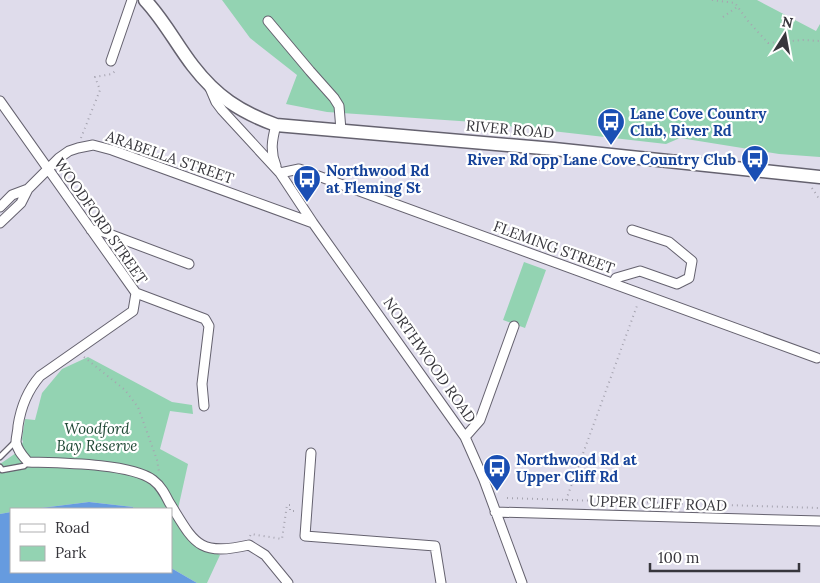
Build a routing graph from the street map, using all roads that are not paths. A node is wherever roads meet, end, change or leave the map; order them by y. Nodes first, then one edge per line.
1 (132, 0) edge
2 (145, 0) edge
3 (268, 21) dead end
4 (112, 58) road end
5 (208, 84) junction
6 (0, 101) edge
7 (276, 125) junction
8 (340, 130) junction
9 (48, 169) junction
10 (280, 173) junction
11 (820, 177) edge
12 (28, 189) junction
13 (0, 207) edge
14 (0, 223) edge
15 (313, 223) junction
16 (91, 230) junction
17 (632, 230) dead end
18 (189, 264) dead end
19 (614, 284) junction
20 (136, 293) junction
21 (514, 326) dead end
22 (817, 358) dead end
23 (204, 406) dead end
24 (465, 437) junction
25 (16, 441) junction
26 (311, 452) dead end
27 (0, 457) edge
28 (28, 462) junction
29 (1, 468) edge
30 (495, 512) junction
31 (820, 522) edge
32 (288, 583) edge
33 (441, 583) edge
34 (522, 583) edge

1 - 4 street
2 - 5 main road, NORTHWOOD ROAD
3 - 8 street
5 - 7 main road, RIVER ROAD
5 - 10 street, NORTHWOOD ROAD
6 - 9 street, WOODFORD STREET
7 - 8 main road, RIVER ROAD
7 - 10 street, NORTHWOOD ROAD
8 - 11 main road, RIVER ROAD
9 - 12 street, ARABELLA STREET
9 - 15 street, ARABELLA STREET
9 - 16 street, WOODFORD STREET
10 - 15 street, NORTHWOOD ROAD
10 - 19 street, FLEMING STREET
12 - 13 street, ARABELLA STREET
12 - 14 street, ARABELLA STREET
15 - 24 street, NORTHWOOD ROAD
16 - 18 street
16 - 20 street, WOODFORD STREET
17 - 19 street
19 - 22 street, FLEMING STREET
20 - 23 street
20 - 25 street, WOODFORD STREET
21 - 24 street
24 - 30 street, NORTHWOOD ROAD
25 - 27 lane
25 - 28 street
26 - 33 street
28 - 29 lane
28 - 32 street
30 - 31 street, UPPER CLIFF ROAD
30 - 34 street, NORTHWOOD ROAD

